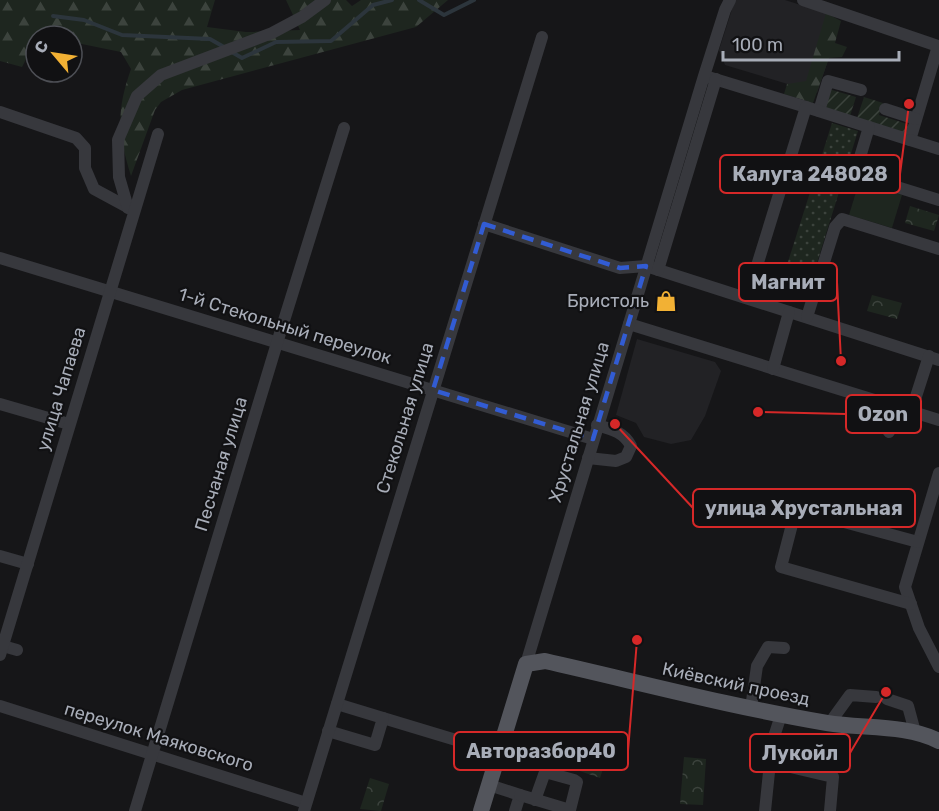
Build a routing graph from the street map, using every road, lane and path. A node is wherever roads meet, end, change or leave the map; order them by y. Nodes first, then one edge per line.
1 (325, 0) edge
2 (730, 0) edge
3 (803, 0) edge
4 (542, 37) dead end
5 (938, 46) edge
6 (710, 78) junction
7 (861, 90) dead end
8 (806, 107) junction
9 (885, 109) dead end
10 (819, 111) junction
11 (0, 112) edge
12 (916, 119) junction
13 (869, 127) junction
14 (344, 128) dead end
15 (158, 134) dead end
16 (910, 140) junction
17 (939, 149) edge
18 (939, 200) edge
19 (131, 210) junction
20 (484, 224) junction
21 (939, 249) edge
22 (0, 258) edge
23 (646, 266) junction
24 (658, 270) junction
25 (110, 292) junction
26 (747, 298) junction
27 (789, 312) junction
28 (807, 317) junction
29 (629, 324) junction
30 (277, 343) junction
31 (934, 358) edge
32 (772, 369) junction
33 (433, 390) junction
34 (880, 402) junction
35 (0, 404) edge
36 (911, 412) junction
37 (939, 420) edge
38 (69, 424) junction
39 (597, 425) junction
40 (889, 432) dead end
41 (593, 439) junction
42 (588, 458) junction
43 (939, 473) edge
44 (918, 542) junction
45 (0, 556) edge
46 (28, 564) junction
47 (911, 604) junction
48 (784, 648) dead end
49 (1, 651) edge
50 (17, 651) dead end
51 (526, 664) junction
52 (939, 668) edge
53 (337, 704) junction
54 (0, 706) edge
55 (751, 708) junction
56 (781, 715) junction
57 (383, 718) junction
58 (829, 724) junction
59 (328, 731) junction
60 (915, 732) junction
61 (939, 741) edge
62 (499, 753) junction
63 (152, 754) junction
64 (770, 762) junction
65 (489, 785) junction
66 (520, 795) junction
67 (535, 800) junction
68 (305, 807) edge
69 (135, 811) edge
70 (481, 811) edge
71 (515, 811) edge
72 (570, 811) edge
73 (579, 811) edge
74 (765, 811) edge
75 (830, 811) edge

1 - 19 street
2 - 6 street, Хрустальная улица
3 - 5 street
4 - 20 street, Стекольная улица
5 - 12 street
6 - 8 street
6 - 23 street, Хрустальная улица
6 - 24 street
7 - 10 street
8 - 10 street
8 - 26 street
9 - 12 street
10 - 13 street
11 - 19 street
12 - 16 street
13 - 16 street
13 - 18 street
14 - 30 street, Песчаная улица
15 - 19 street, улица Чапаева
16 - 17 street
19 - 25 street, улица Чапаева
20 - 23 street
20 - 33 street, Стекольная улица
21 - 28 street
22 - 25 street, 1-й Стекольный переулок
23 - 24 street
23 - 29 street, Хрустальная улица
24 - 26 street
25 - 30 street, 1-й Стекольный переулок
25 - 38 street, улица Чапаева
26 - 27 street
27 - 28 street
27 - 32 street
28 - 31 street
29 - 32 street
29 - 39 street, Хрустальная улица
30 - 33 street, 1-й Стекольный переулок
30 - 63 street, Песчаная улица
31 - 36 street
32 - 34 street
33 - 41 street, 1-й Стекольный переулок
33 - 53 street, Стекольная улица
34 - 36 street
34 - 40 street
35 - 38 street
36 - 37 street
38 - 46 street, улица Чапаева
39 - 41 street, Хрустальная улица
39 - 42 street
41 - 42 street, Хрустальная улица
42 - 51 street, Хрустальная улица
43 - 44 street
44 - 47 street
44 - 47 street
45 - 46 street
46 - 49 street, улица Чапаева
47 - 52 street
48 - 55 street
49 - 50 street
51 - 55 main road, Киёвский проезд
51 - 62 main road, Хрустальная улица
53 - 57 street
53 - 59 street, Стекольная улица
54 - 63 street, переулок Маяковского
55 - 56 main road, Киёвский проезд
56 - 58 main road, Киёвский проезд
56 - 64 street
57 - 59 street
57 - 62 street
58 - 60 main road, Киёвский проезд
58 - 60 street
59 - 68 street, Стекольная улица
60 - 61 main road, Киёвский проезд
62 - 65 main road, Хрустальная улица
63 - 68 street, переулок Маяковского
63 - 69 street, Песчаная улица
64 - 74 street
64 - 75 street
65 - 66 street
65 - 70 main road, Хрустальная улица
66 - 67 street
66 - 71 street
67 - 72 street
67 - 72 street
72 - 73 street

